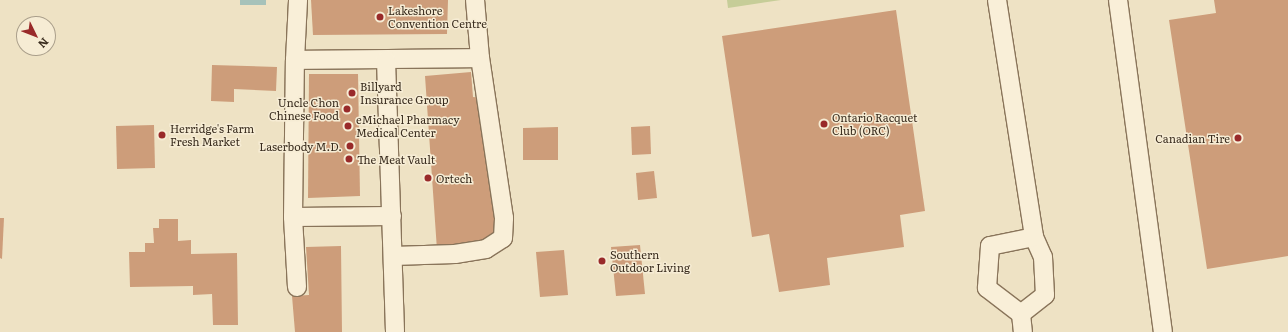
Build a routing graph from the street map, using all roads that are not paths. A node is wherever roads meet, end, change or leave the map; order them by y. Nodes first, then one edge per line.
1 (298, 0) edge
2 (475, 0) edge
3 (997, 0) edge
4 (1118, 0) edge
5 (480, 58) junction
6 (295, 60) junction
7 (386, 60) junction
8 (392, 216) junction
9 (293, 217) junction
10 (1034, 237) junction
11 (393, 256) junction
12 (298, 287) dead end
13 (1022, 323) edge
14 (395, 332) edge
15 (1163, 332) edge

1 - 6 lane
2 - 5 lane
3 - 10 lane
4 - 15 lane
5 - 7 lane
5 - 11 lane
6 - 7 lane
6 - 9 lane
7 - 8 lane
8 - 9 lane
8 - 11 lane
9 - 12 lane
10 - 13 lane
10 - 13 lane
11 - 14 lane

